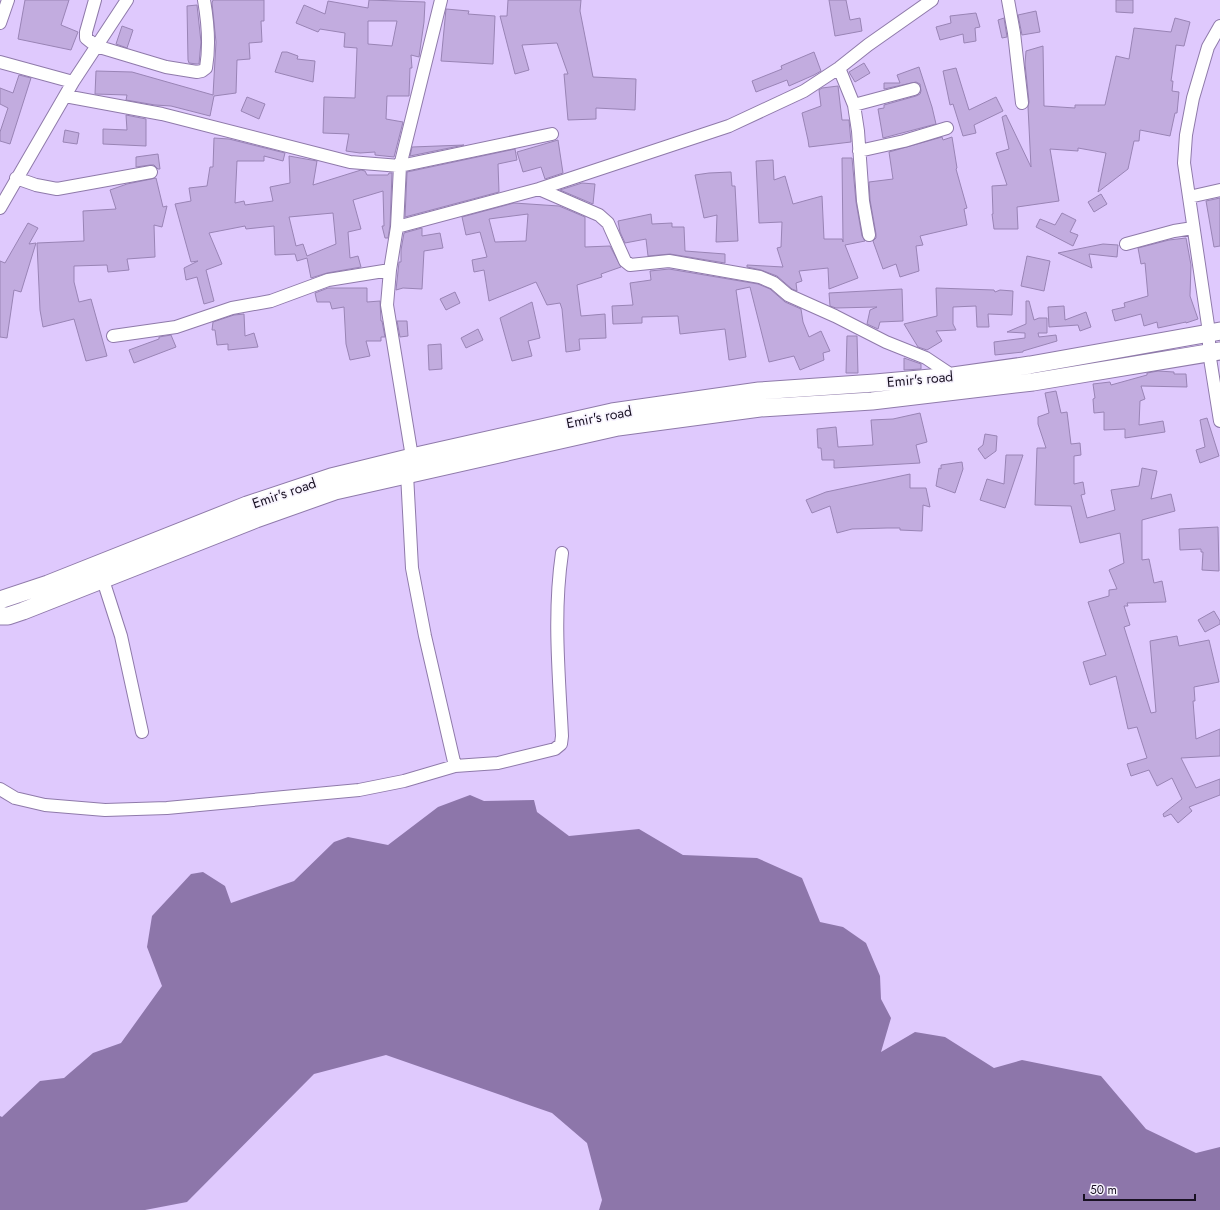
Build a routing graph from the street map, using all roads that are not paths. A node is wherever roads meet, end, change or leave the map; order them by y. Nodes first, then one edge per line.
1 (8, 0) edge
2 (95, 0) edge
3 (127, 0) edge
4 (204, 0) edge
5 (441, 0) edge
6 (932, 0) edge
7 (1008, 0) edge
8 (0, 23) edge
9 (1220, 26) edge
10 (96, 46) junction
11 (0, 62) edge
12 (839, 68) junction
13 (73, 82) junction
14 (914, 89) dead end
15 (65, 96) junction
16 (1022, 103) dead end
17 (854, 105) junction
18 (946, 128) dead end
19 (552, 134) dead end
20 (859, 151) junction
21 (400, 166) junction
22 (151, 172) dead end
23 (16, 178) junction
24 (539, 189) junction
25 (1220, 190) edge
26 (1189, 197) junction
27 (0, 208) edge
28 (398, 227) junction
29 (1193, 228) junction
30 (869, 235) dead end
31 (1126, 244) dead end
32 (390, 270) junction
33 (1215, 331) edge
34 (114, 336) dead end
35 (1215, 352) edge
36 (953, 376) junction
37 (1220, 421) edge
38 (412, 457) junction
39 (407, 474) junction
40 (562, 553) dead end
41 (103, 580) junction
42 (0, 600) edge
43 (0, 616) edge
44 (142, 732) dead end
45 (455, 766) junction
46 (0, 789) edge

1 - 8 street
2 - 10 street
3 - 10 street
4 - 10 street
5 - 21 street
6 - 12 street
7 - 16 street
9 - 26 street
10 - 13 street
11 - 13 street
12 - 17 street
12 - 24 street
13 - 15 street
14 - 17 street
15 - 21 street
15 - 23 street
17 - 20 street
18 - 20 street
19 - 21 street
20 - 30 street
21 - 28 street
22 - 23 street
23 - 27 street
24 - 28 street
24 - 36 street
25 - 26 street
26 - 29 street
28 - 32 street
29 - 31 street
29 - 33 street
32 - 34 street
32 - 38 street
33 - 35 street
33 - 36 main road, Emir's road
35 - 37 street
35 - 39 main road, Emir's road
36 - 38 main road, Emir's road
38 - 42 main road, Emir's road
39 - 41 main road, Emir's road
39 - 45 street
40 - 45 street
41 - 43 main road, Emir's road
41 - 44 street
45 - 46 street

